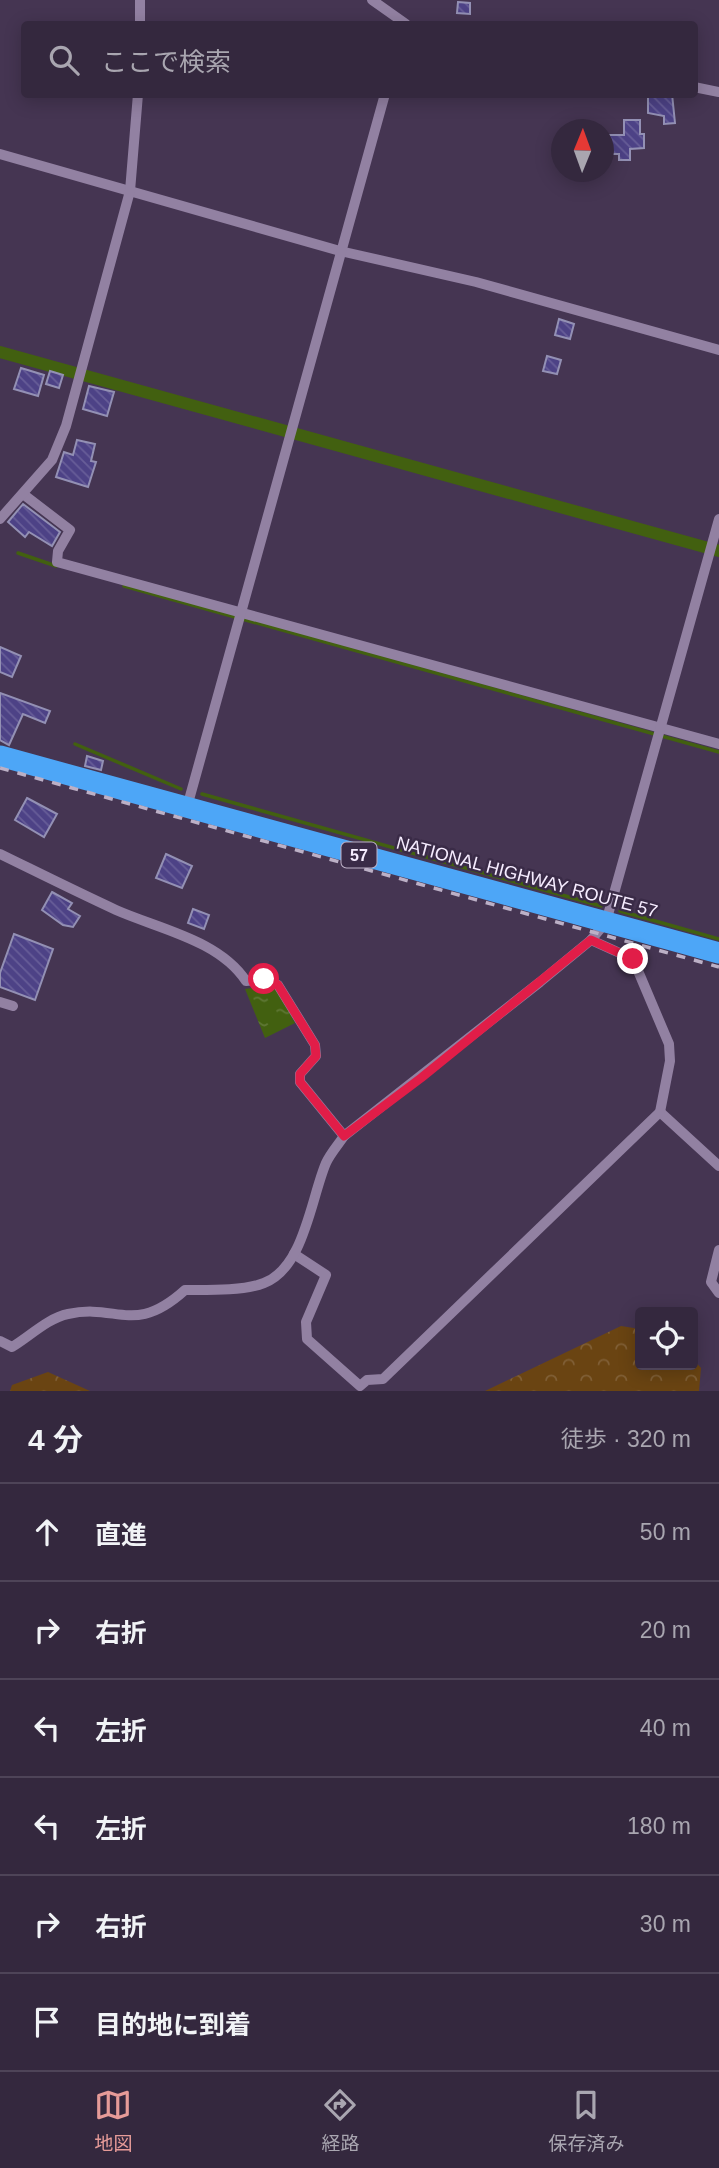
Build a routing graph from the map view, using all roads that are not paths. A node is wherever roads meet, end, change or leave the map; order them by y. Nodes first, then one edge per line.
1 (140, 0) edge
2 (372, 0) edge
3 (140, 21) edge
4 (401, 21) edge
5 (698, 88) edge
6 (719, 92) edge
7 (138, 98) edge
8 (384, 98) edge
9 (0, 154) edge
10 (130, 191) junction
11 (340, 251) junction
12 (719, 350) edge
13 (23, 494) junction
14 (0, 519) edge
15 (719, 519) edge
16 (240, 613) junction
17 (660, 729) junction
18 (719, 744) edge
19 (0, 755) edge
20 (187, 807) junction
21 (0, 854) edge
22 (606, 922) junction
23 (591, 940) junction
24 (719, 953) edge
25 (0, 1002) edge
26 (13, 1006) dead end
27 (660, 1112) junction
28 (344, 1136) junction
29 (719, 1166) edge
30 (719, 1250) edge
31 (294, 1254) junction
32 (719, 1293) edge
33 (0, 1341) edge

1 - 3 street
2 - 4 street
5 - 6 street
7 - 10 street
8 - 11 street
9 - 10 street
10 - 11 street
10 - 13 street
11 - 12 street
11 - 16 street
13 - 14 street
13 - 16 street
15 - 17 street
16 - 17 street
16 - 20 street
17 - 18 street
17 - 22 street
19 - 20 highway, NATIONAL HIGHWAY ROUTE 57 / 57
20 - 22 highway, NATIONAL HIGHWAY ROUTE 57 / 57
21 - 28 street
22 - 23 street
22 - 24 highway, NATIONAL HIGHWAY ROUTE 57 / 57
23 - 27 street
23 - 28 street
25 - 26 street
27 - 29 street
27 - 31 street
28 - 31 street
30 - 32 street
31 - 33 street

